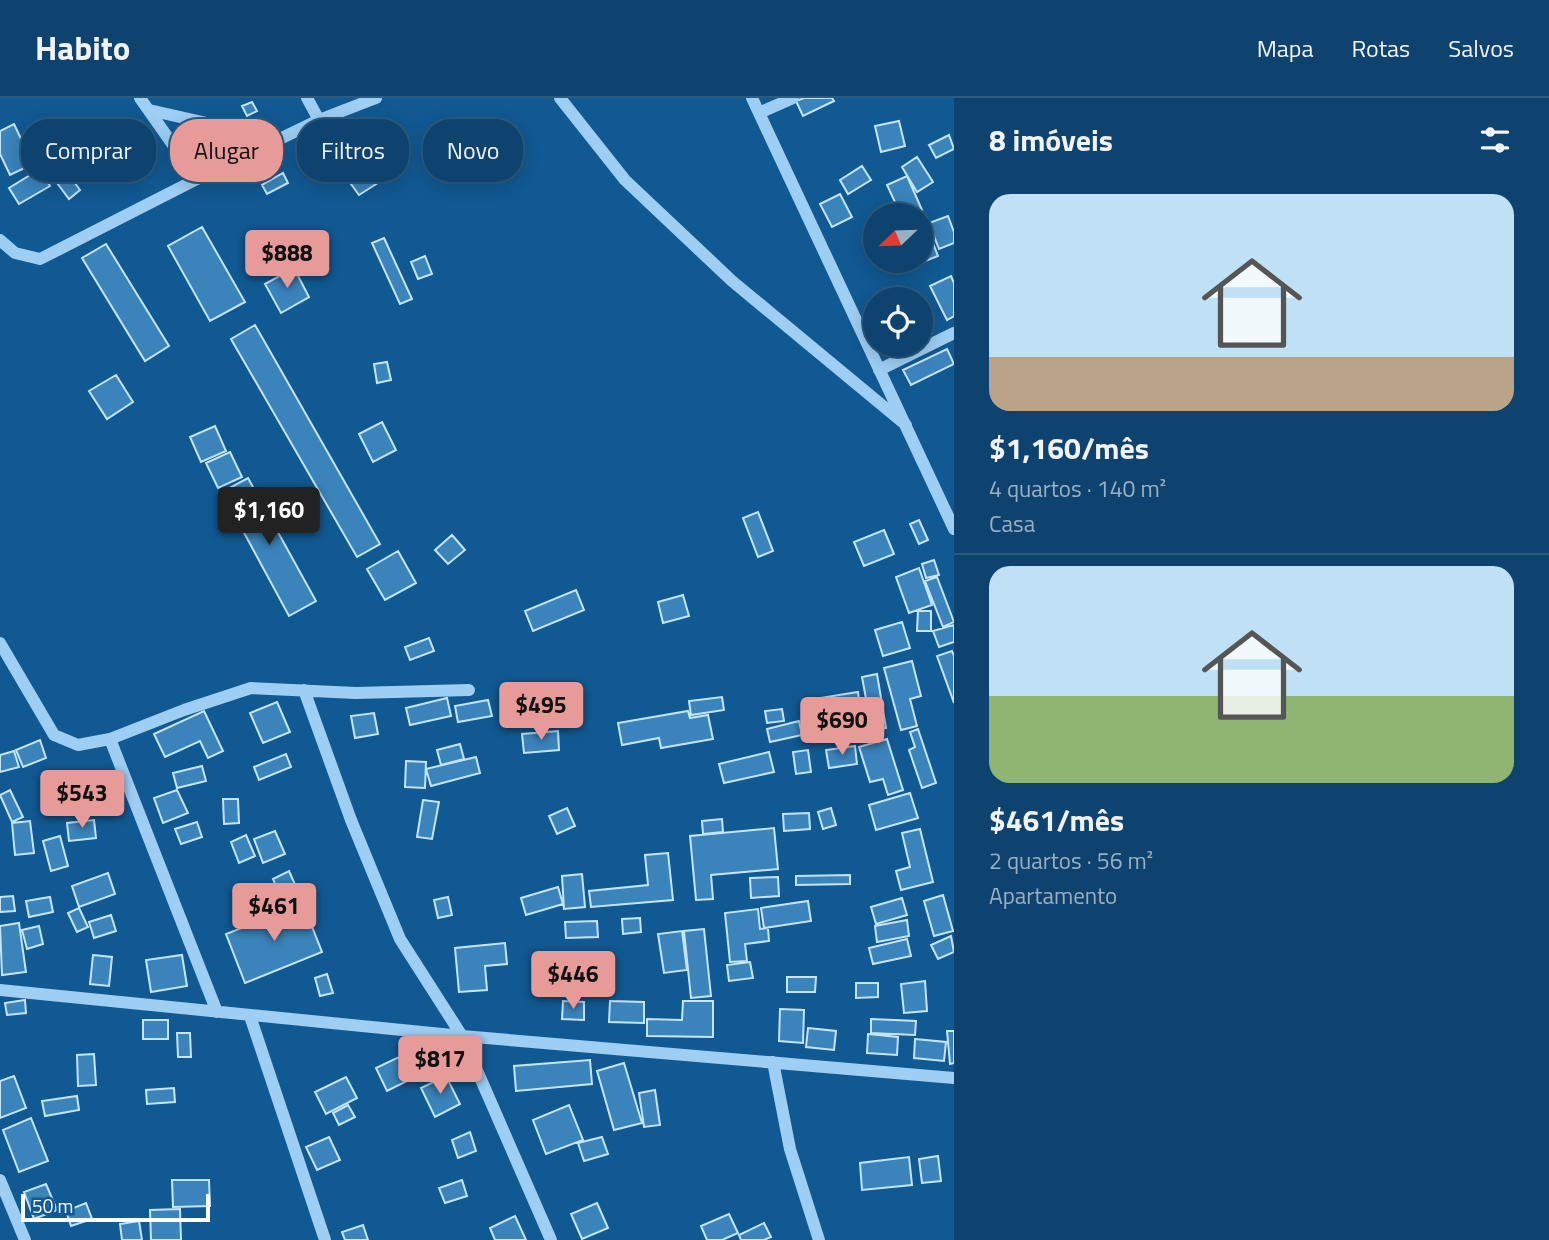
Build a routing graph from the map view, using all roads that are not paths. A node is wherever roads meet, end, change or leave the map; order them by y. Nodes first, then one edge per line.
1 (140, 98) edge
2 (307, 98) edge
3 (376, 98) edge
4 (560, 98) edge
5 (752, 98) edge
6 (793, 98) edge
7 (149, 110) junction
8 (760, 113) junction
9 (189, 119) edge
10 (318, 119) edge
11 (322, 119) edge
12 (170, 140) edge
13 (191, 182) edge
14 (0, 240) edge
15 (954, 333) edge
16 (880, 370) junction
17 (906, 425) junction
18 (954, 529) edge
19 (0, 643) edge
20 (304, 690) junction
21 (469, 690) dead end
22 (110, 739) junction
23 (0, 990) edge
24 (217, 1012) junction
25 (250, 1016) junction
26 (462, 1036) junction
27 (773, 1062) junction
28 (954, 1078) edge
29 (0, 1180) edge
30 (24, 1240) edge
31 (325, 1240) edge
32 (551, 1240) edge
33 (819, 1240) edge

1 - 7 street
2 - 10 street
3 - 11 street
4 - 17 street
5 - 8 street
6 - 8 street
7 - 9 street
7 - 12 street
8 - 16 street
13 - 14 street
15 - 16 street
16 - 17 street
17 - 18 street
19 - 22 street
20 - 21 street
20 - 22 street
20 - 26 street
22 - 24 street
23 - 24 street
24 - 25 street
25 - 26 street
25 - 31 street
26 - 27 street
26 - 32 street
27 - 28 street
27 - 33 street
29 - 30 street

